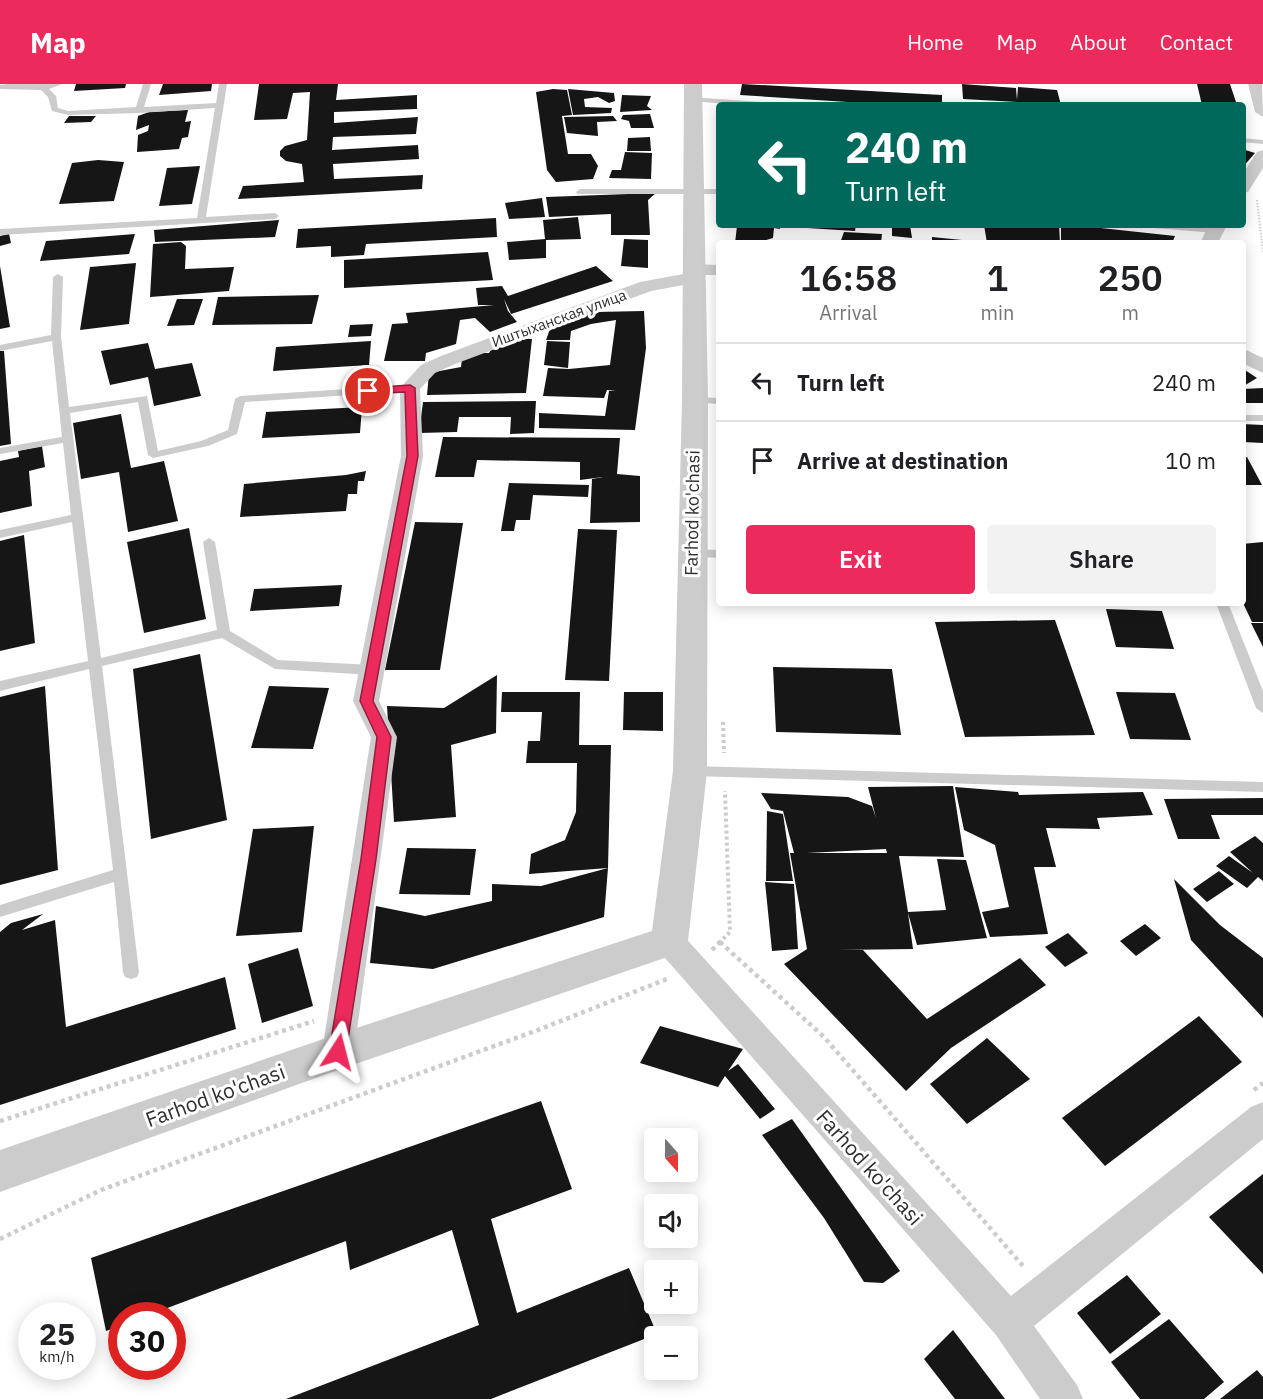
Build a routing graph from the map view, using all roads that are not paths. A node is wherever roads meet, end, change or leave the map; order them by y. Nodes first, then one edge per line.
1 (58, 84) edge
2 (147, 84) edge
3 (223, 84) edge
4 (1255, 84) edge
5 (0, 87) edge
6 (44, 88) junction
7 (692, 91) edge
8 (757, 102) edge
9 (219, 105) junction
10 (139, 111) junction
11 (1263, 112) edge
12 (1246, 140) edge
13 (1263, 142) edge
14 (1263, 155) edge
15 (1246, 182) edge
16 (706, 191) edge
17 (580, 192) dead end
18 (275, 216) dead end
19 (201, 220) junction
20 (1176, 228) edge
21 (0, 232) edge
22 (1214, 233) edge
23 (702, 272) edge
24 (58, 277) dead end
25 (57, 337) junction
26 (0, 348) edge
27 (410, 388) junction
28 (706, 400) edge
29 (64, 411) junction
30 (1246, 418) edge
31 (1263, 418) edge
32 (68, 439) junction
33 (0, 451) edge
34 (77, 517) junction
35 (0, 534) edge
36 (209, 542) dead end
37 (705, 553) edge
38 (1223, 606) edge
39 (224, 633) junction
40 (94, 662) junction
41 (372, 670) junction
42 (0, 686) edge
43 (1263, 708) edge
44 (690, 771) junction
45 (1263, 787) edge
46 (121, 874) junction
47 (0, 911) edge
48 (669, 941) junction
49 (130, 972) dead end
50 (338, 1052) junction
51 (1263, 1118) edge
52 (0, 1171) edge
53 (1009, 1323) junction
54 (1063, 1399) edge

1 - 6 lane
2 - 10 lane
3 - 9 lane
4 - 11 street
5 - 6 lane
6 - 10 lane
7 - 8 lane
7 - 16 street, Farhod ko'chasi
9 - 10 lane
9 - 19 lane
12 - 13 lane
14 - 15 street
16 - 17 lane
16 - 23 street, Farhod ko'chasi
18 - 19 lane
19 - 21 lane
20 - 22 lane
23 - 27 street, Иштыханская улица
23 - 28 street, Farhod ko'chasi
24 - 25 lane
25 - 26 lane
25 - 29 lane
27 - 29 lane
27 - 41 street
28 - 37 street, Farhod ko'chasi
29 - 32 lane
30 - 31 lane
32 - 33 lane
32 - 34 lane
34 - 35 lane
34 - 40 lane
36 - 39 lane
37 - 44 street, Farhod ko'chasi
38 - 43 lane
39 - 40 lane
39 - 41 lane
40 - 42 lane
40 - 46 lane
41 - 50 street
44 - 45 lane
44 - 48 street, Farhod ko'chasi
46 - 47 lane
46 - 49 lane
48 - 50 street, Farhod ko'chasi
48 - 53 street, Farhod ko'chasi
50 - 52 street, Farhod ko'chasi
51 - 53 street
53 - 54 street, Farhod ko'chasi

